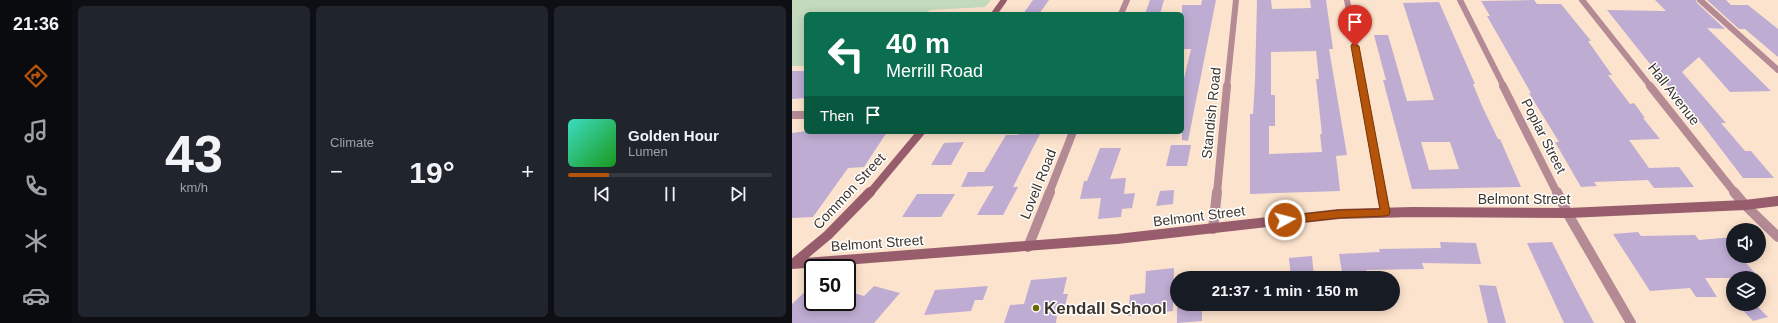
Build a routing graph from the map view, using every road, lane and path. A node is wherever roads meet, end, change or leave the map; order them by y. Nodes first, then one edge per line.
1 (1004, 0) edge
2 (1127, 0) edge
3 (1236, 0) edge
4 (1347, 0) edge
5 (1460, 0) edge
6 (1582, 0) edge
7 (1700, 0) edge
8 (995, 12) edge
9 (1122, 12) edge
10 (1778, 70) edge
11 (792, 115) edge
12 (804, 115) edge
13 (919, 134) edge
14 (1073, 134) edge
15 (1778, 201) edge
16 (1745, 205) junction
17 (1385, 212) junction
18 (1568, 213) junction
19 (1213, 229) junction
20 (1778, 237) edge
21 (1028, 246) junction
22 (792, 264) edge
23 (1631, 323) edge

1 - 8 main road
2 - 9 street
3 - 19 street, Standish Road
4 - 17 street
5 - 18 street, Poplar Street
6 - 16 street, Hall Avenue
7 - 10 street
11 - 12 street
13 - 22 main road, Common Street
14 - 21 street, Lovell Road
15 - 16 main road, Belmont Street
16 - 18 main road, Belmont Street
16 - 20 street, Hall Avenue
17 - 18 main road, Belmont Street
17 - 19 main road, Belmont Street
18 - 23 street, Poplar Street
19 - 21 main road, Belmont Street
21 - 22 main road, Belmont Street

